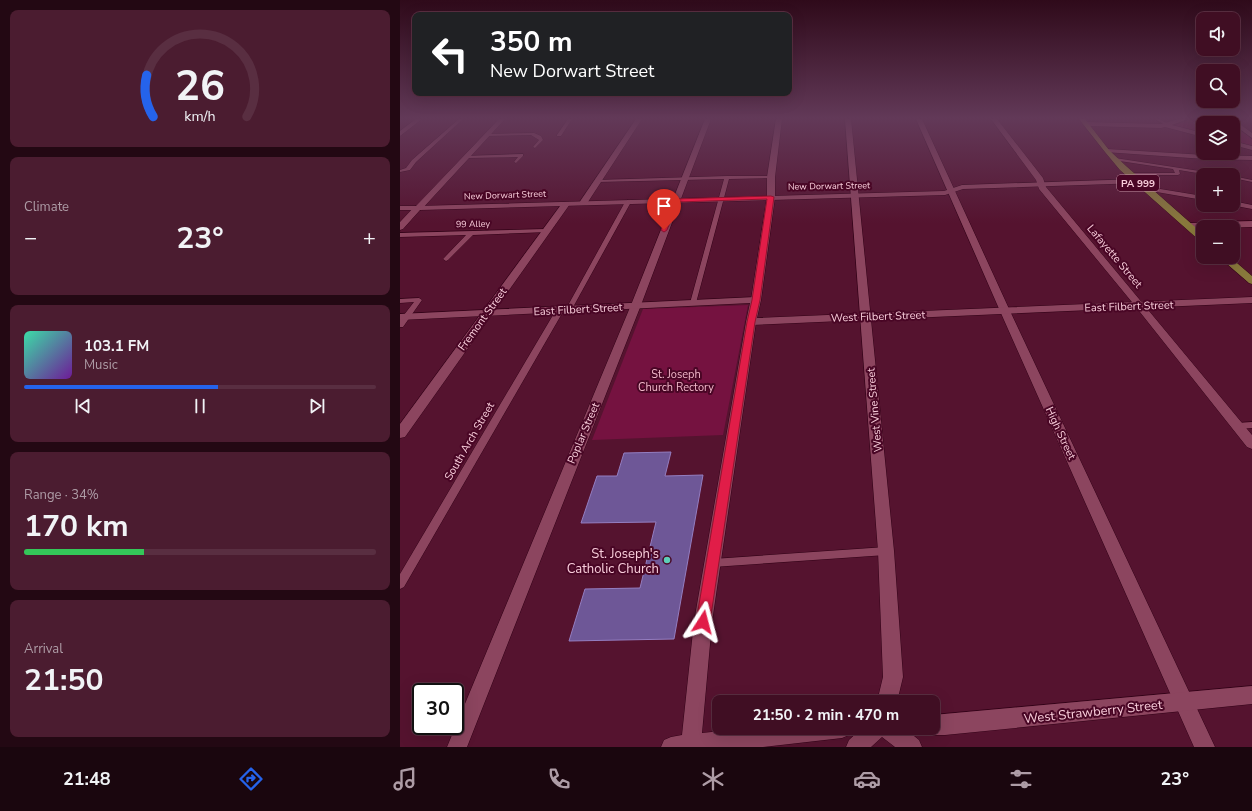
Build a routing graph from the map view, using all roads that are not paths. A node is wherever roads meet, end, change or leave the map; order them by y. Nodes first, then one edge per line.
1 (422, 154) edge
2 (469, 154) edge
3 (615, 154) edge
4 (693, 154) edge
5 (774, 154) edge
6 (851, 154) edge
7 (934, 154) edge
8 (1020, 154) edge
9 (1110, 154) edge
10 (1161, 154) edge
11 (466, 157) junction
12 (1252, 158) edge
13 (1115, 159) junction
14 (516, 162) dead end
15 (1175, 168) junction
16 (400, 171) edge
17 (1196, 172) edge
18 (1129, 174) junction
19 (1178, 174) junction
20 (1196, 176) edge
21 (727, 177) junction
22 (771, 177) junction
23 (683, 178) junction
24 (1240, 178) edge
25 (597, 181) junction
26 (1137, 181) junction
27 (1252, 181) edge
28 (1041, 184) junction
29 (1145, 188) junction
30 (951, 191) junction
31 (855, 196) junction
32 (771, 197) junction
33 (1196, 197) edge
34 (721, 199) junction
35 (675, 200) junction
36 (628, 202) junction
37 (583, 203) junction
38 (566, 204) junction
39 (1240, 204) edge
40 (1252, 207) edge
41 (400, 208) edge
42 (418, 208) junction
43 (1252, 224) edge
44 (1189, 226) junction
45 (400, 227) edge
46 (546, 231) junction
47 (1196, 232) edge
48 (471, 233) junction
49 (400, 235) edge
50 (446, 259) dead end
51 (1232, 264) edge
52 (1252, 281) edge
53 (756, 300) junction
54 (1252, 300) edge
55 (400, 301) edge
56 (693, 303) junction
57 (636, 305) junction
58 (1140, 305) junction
59 (564, 310) junction
60 (1005, 311) junction
61 (485, 314) junction
62 (866, 317) junction
63 (402, 320) edge
64 (751, 322) junction
65 (1252, 425) edge
66 (1238, 426) junction
67 (400, 434) edge
68 (1252, 444) edge
69 (886, 551) junction
70 (713, 563) junction
71 (400, 584) edge
72 (889, 695) edge
73 (1252, 695) edge
74 (1184, 702) junction
75 (940, 726) edge
76 (784, 735) edge
77 (869, 735) edge
78 (896, 735) edge
79 (692, 746) edge
80 (457, 747) edge
81 (671, 747) edge
82 (856, 747) edge
83 (912, 747) edge
84 (1205, 747) edge

1 - 16 lane
2 - 11 street
3 - 25 street
4 - 23 street, Poplar Street
5 - 22 street
6 - 31 street, West Vine Street
7 - 30 street, High Street
8 - 28 street, Lafayette Street
9 - 13 main road, PA 999
10 - 12 street
11 - 14 lane
11 - 42 street
13 - 15 lane
13 - 18 main road, PA 999
15 - 17 lane
15 - 19 lane
18 - 19 lane
18 - 26 main road, PA 999
19 - 20 lane
21 - 22 lane
21 - 23 lane
21 - 34 lane
22 - 32 street
23 - 25 lane
23 - 35 street, Poplar Street
24 - 27 lane
25 - 37 street
26 - 28 street, New Dorwart Street
26 - 29 main road, PA 999
28 - 30 street, New Dorwart Street
28 - 58 street, Lafayette Street
29 - 33 street
29 - 44 main road, PA 999
30 - 31 street, New Dorwart Street
30 - 60 street, High Street
31 - 32 street, New Dorwart Street
31 - 62 street, West Vine Street
32 - 34 street, New Dorwart Street
32 - 53 street
34 - 35 street, New Dorwart Street
34 - 56 lane
35 - 36 street, New Dorwart Street
35 - 57 street, Poplar Street
36 - 37 street, New Dorwart Street
36 - 59 lane, South Arch Street
37 - 38 street, New Dorwart Street
38 - 42 street, New Dorwart Street
38 - 46 street, Fremont Street
39 - 40 street
41 - 42 street, New Dorwart Street
42 - 45 street
43 - 44 street
44 - 47 main road, PA 999
46 - 48 lane, 99 Alley
46 - 61 street, Fremont Street
48 - 49 lane, 99 Alley
48 - 50 lane
51 - 52 main road
53 - 56 street, East Filbert Street
53 - 64 street
54 - 58 street, East Filbert Street
55 - 63 lane
56 - 57 street, East Filbert Street
57 - 59 street, East Filbert Street
57 - 80 street, Poplar Street
58 - 60 street, East Filbert Street
58 - 66 street, Lafayette Street
59 - 61 street, East Filbert Street
59 - 71 lane, South Arch Street
60 - 62 street, West Filbert Street
60 - 74 street, High Street
61 - 63 street, East Filbert Street
61 - 67 street, Fremont Street
62 - 64 street, West Filbert Street
62 - 69 street, West Vine Street
64 - 70 street
65 - 66 lane
66 - 68 street, Lafayette Street
69 - 70 lane
69 - 72 street, West Vine Street
70 - 79 street
73 - 74 street, West Strawberry Street
74 - 75 street, West Strawberry Street
74 - 84 street, High Street
76 - 79 street
77 - 82 street
78 - 83 street
79 - 81 street

